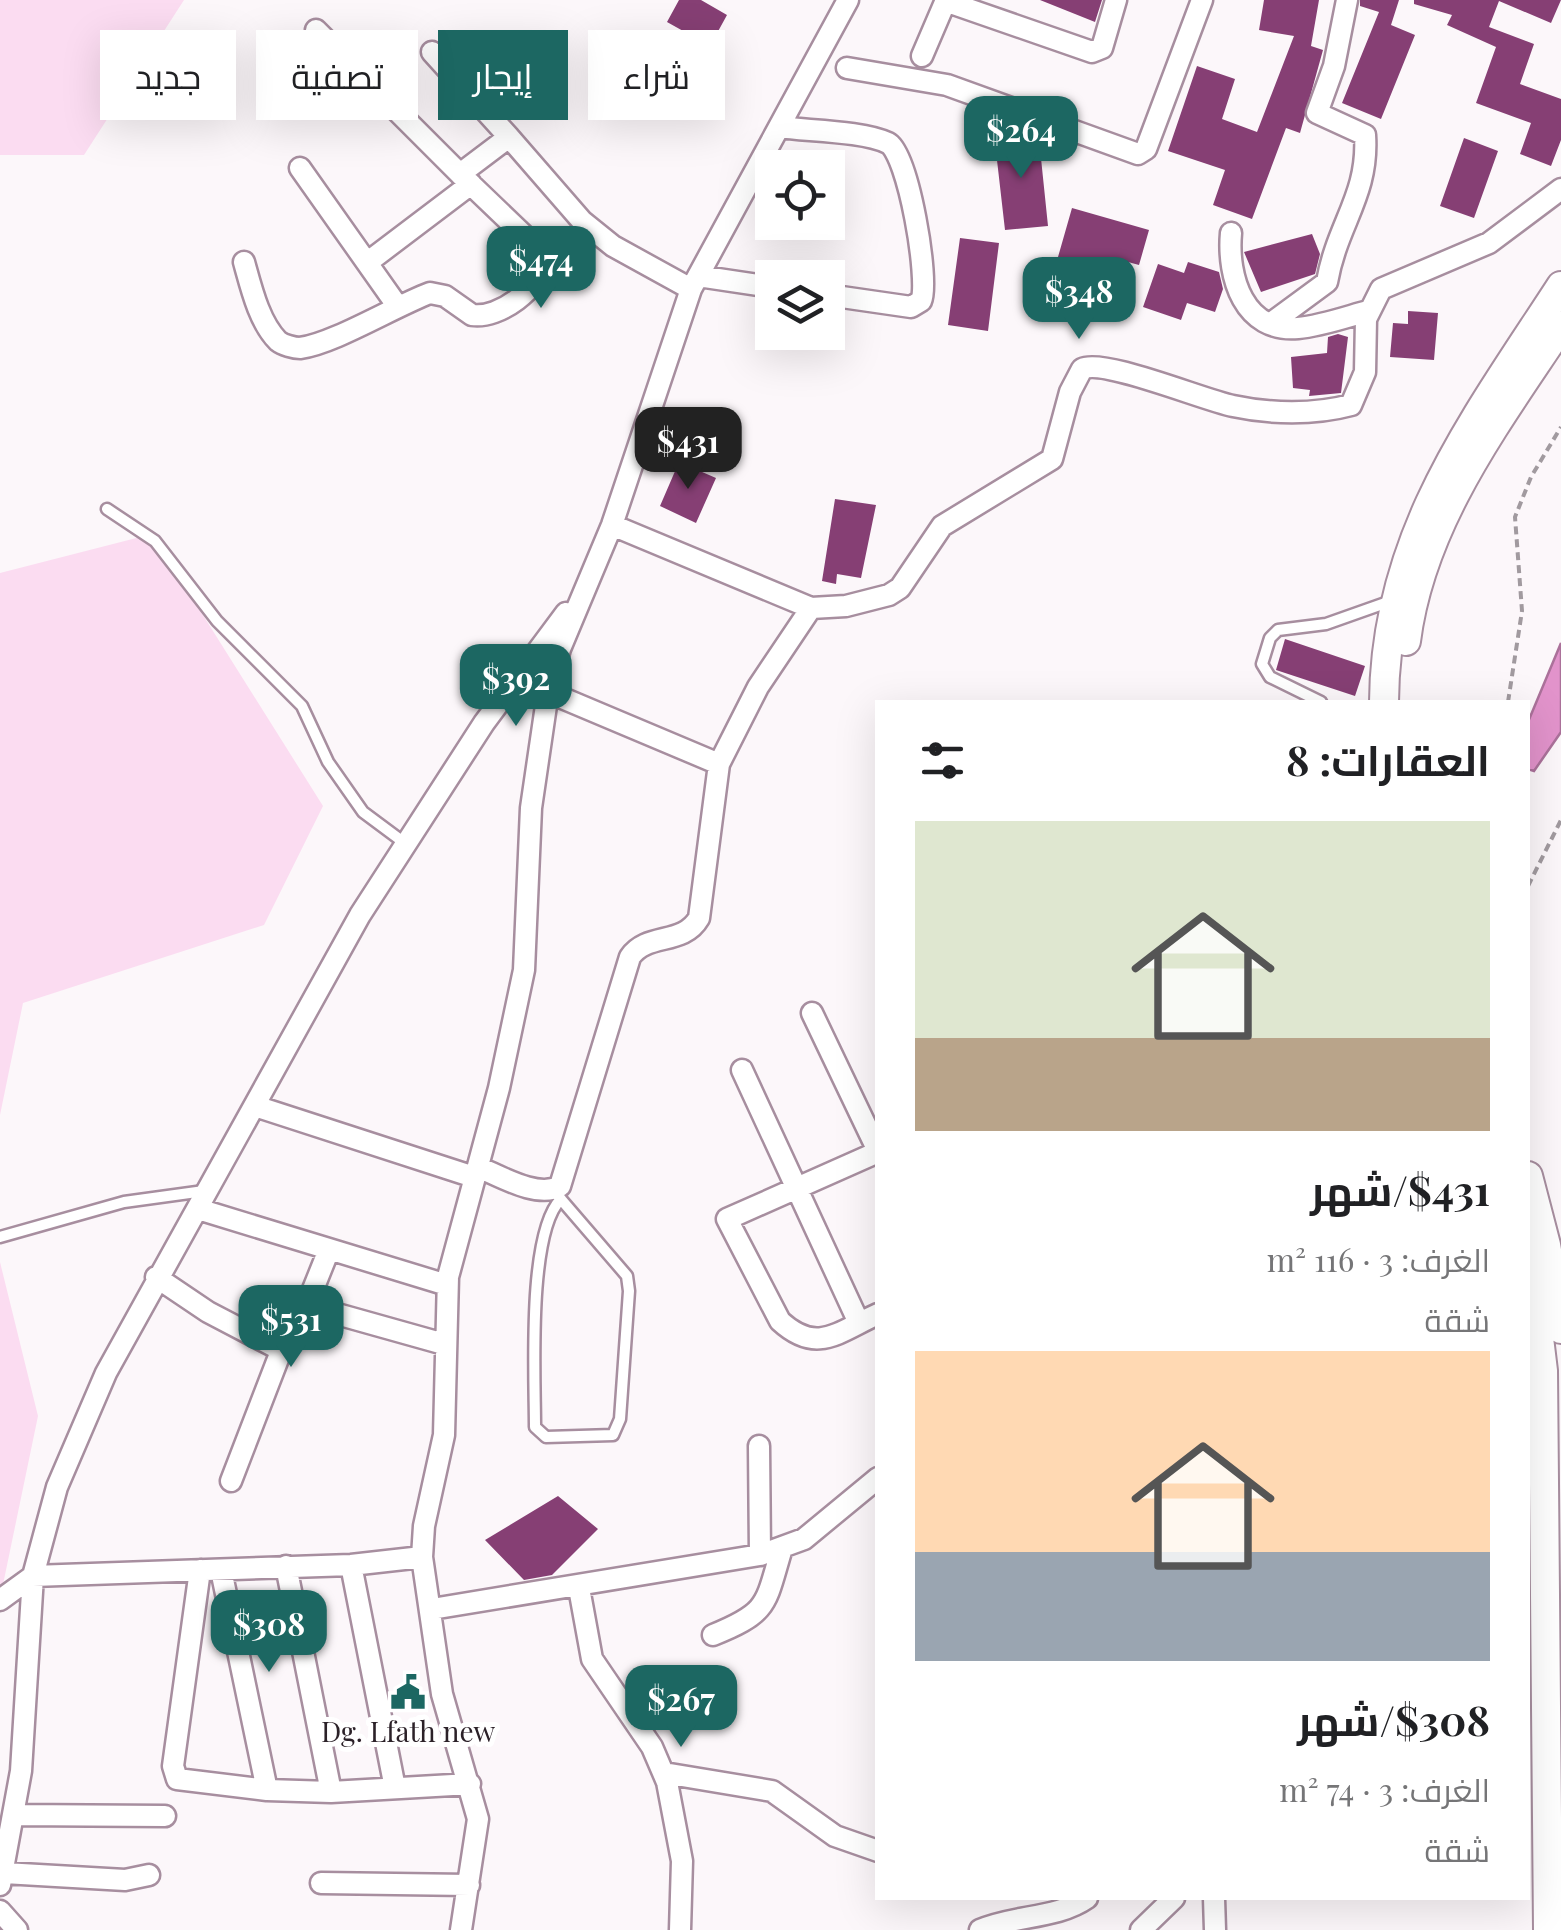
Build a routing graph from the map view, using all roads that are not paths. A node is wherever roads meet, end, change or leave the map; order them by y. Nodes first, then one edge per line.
1 (848, 0) edge
2 (1116, 0) edge
3 (1202, 0) edge
4 (1347, 0) edge
5 (945, 1) edge
6 (432, 52) dead end
7 (922, 56) dead end
8 (847, 68) dead end
9 (407, 120) edge
10 (779, 127) junction
11 (510, 136) junction
12 (300, 168) dead end
13 (466, 179) junction
14 (1561, 189) edge
15 (1231, 234) dead end
16 (244, 262) dead end
17 (368, 262) junction
18 (694, 282) junction
19 (755, 285) edge
20 (1561, 286) edge
21 (845, 297) edge
22 (396, 304) junction
23 (1368, 311) junction
24 (1270, 324) junction
25 (1561, 326) edge
26 (107, 509) dead end
27 (612, 526) junction
28 (586, 588) junction
29 (1406, 595) junction
30 (811, 608) junction
31 (548, 692) junction
32 (1317, 700) edge
33 (1384, 700) edge
34 (1402, 700) edge
35 (719, 764) junction
36 (406, 844) junction
37 (812, 1013) dead end
38 (742, 1070) dead end
39 (255, 1106) junction
40 (875, 1145) edge
41 (875, 1152) edge
42 (476, 1172) junction
43 (1530, 1183) edge
44 (800, 1186) junction
45 (210, 1190) junction
46 (557, 1195) junction
47 (198, 1209) junction
48 (0, 1237) edge
49 (328, 1252) junction
50 (1530, 1264) edge
51 (156, 1277) junction
52 (1558, 1284) edge
53 (447, 1286) junction
54 (306, 1307) junction
55 (868, 1318) edge
56 (1561, 1329) edge
57 (444, 1344) junction
58 (283, 1346) junction
59 (759, 1446) dead end
60 (231, 1481) dead end
61 (875, 1481) edge
62 (1544, 1495) edge
63 (782, 1548) junction
64 (760, 1555) junction
65 (422, 1557) junction
66 (286, 1566) junction
67 (352, 1566) junction
68 (210, 1570) junction
69 (33, 1576) junction
70 (579, 1588) junction
71 (0, 1600) edge
72 (432, 1609) junction
73 (1544, 1630) edge
74 (713, 1635) dead end
75 (664, 1773) junction
76 (470, 1784) junction
77 (395, 1788) junction
78 (267, 1790) junction
79 (332, 1792) junction
80 (14, 1815) junction
81 (165, 1816) dead end
82 (875, 1850) edge
83 (149, 1875) dead end
84 (2, 1879) edge
85 (321, 1883) dead end
86 (469, 1885) junction
87 (1083, 1900) edge
88 (1172, 1900) edge
89 (1214, 1900) edge
90 (1062, 1910) junction
91 (0, 1911) edge
92 (16, 1930) edge
93 (460, 1930) edge
94 (680, 1930) edge
95 (980, 1930) edge
96 (1044, 1930) edge
97 (1142, 1930) edge
98 (1215, 1930) edge
99 (1548, 1930) edge

1 - 10 street
2 - 5 street
3 - 8 street
4 - 24 street
5 - 7 street
6 - 11 street
9 - 13 street
10 - 18 street
10 - 21 street
11 - 13 street
11 - 18 street
12 - 17 street
13 - 17 street
13 - 22 street
14 - 23 street
15 - 24 street
16 - 22 street
17 - 22 street
18 - 19 street
18 - 27 street
20 - 29 main road
23 - 24 street
23 - 30 street
25 - 29 main road
26 - 36 lane
27 - 28 street
27 - 30 street
28 - 31 street
28 - 36 street
29 - 32 lane
29 - 33 main road
29 - 34 main road
30 - 35 street
31 - 35 street
31 - 42 street
35 - 46 street
36 - 39 street
37 - 40 street
38 - 44 street
39 - 42 street
39 - 45 street
41 - 44 street
42 - 46 street
42 - 53 street
43 - 52 main road
44 - 55 street
44 - 55 street
45 - 47 street
45 - 48 lane
46 - 46 lane
47 - 49 street
47 - 51 street
49 - 53 street
49 - 54 street
50 - 62 main road
51 - 58 street
51 - 69 street
52 - 56 main road
53 - 57 street
54 - 57 street
54 - 58 street
57 - 65 street
58 - 60 street
59 - 64 street
61 - 63 street
62 - 73 main road
63 - 64 street
63 - 74 street
64 - 70 street
65 - 67 street
65 - 72 street
66 - 67 street
66 - 68 street
66 - 79 street
67 - 77 street
68 - 69 street
68 - 78 street
68 - 78 street
69 - 71 street
69 - 80 street
70 - 72 street
70 - 75 street
72 - 76 street
73 - 99 main road
75 - 82 street
75 - 94 street
76 - 77 street
76 - 86 street
77 - 79 street
78 - 79 street
80 - 81 street
80 - 84 street
83 - 84 street
85 - 86 street
86 - 93 street
87 - 90 street
88 - 97 street
89 - 98 street
90 - 95 street
90 - 96 street
91 - 92 street

